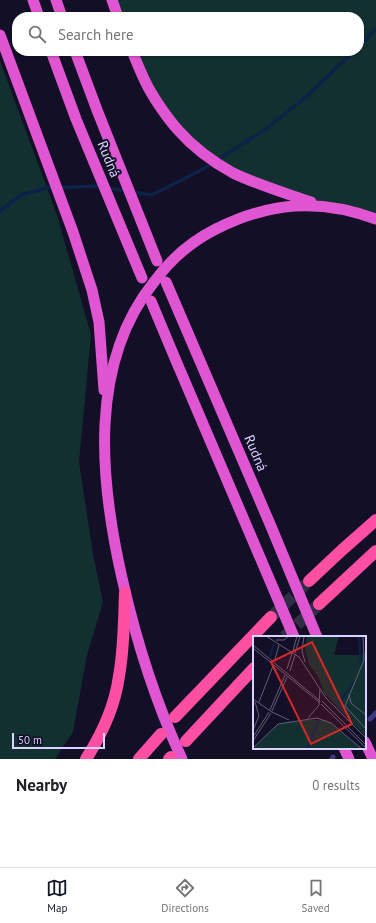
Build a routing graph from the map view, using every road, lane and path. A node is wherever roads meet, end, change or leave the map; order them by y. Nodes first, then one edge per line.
1 (33, 0) edge
2 (56, 0) edge
3 (112, 0) edge
4 (37, 12) edge
5 (60, 12) edge
6 (116, 12) edge
7 (0, 35) edge
8 (53, 56) edge
9 (76, 56) edge
10 (134, 56) edge
11 (319, 205) junction
12 (376, 219) edge
13 (158, 261) dead end
14 (142, 278) dead end
15 (166, 282) dead end
16 (152, 301) dead end
17 (106, 417) junction
18 (376, 520) edge
19 (376, 551) edge
20 (309, 581) tunnel mouth
21 (125, 593) junction
22 (319, 604) tunnel mouth
23 (271, 617) tunnel mouth
24 (294, 636) edge
25 (317, 636) edge
26 (253, 669) edge
27 (376, 713) edge
28 (175, 717) dead end
29 (370, 719) dead end
30 (160, 734) dead end
31 (186, 741) dead end
32 (366, 744) edge
33 (344, 749) edge
34 (174, 758) edge
35 (86, 759) edge
36 (139, 759) edge
37 (349, 759) edge
38 (373, 759) edge

1 - 4 highway
2 - 5 highway
3 - 6 highway
7 - 17 highway
8 - 14 highway, Rudná
9 - 13 highway, Rudná
10 - 11 highway
11 - 12 highway
11 - 17 highway
15 - 25 highway, Rudná
16 - 24 highway
17 - 21 highway
18 - 20 highway
19 - 22 highway
21 - 34 highway
21 - 35 highway
23 - 28 highway
26 - 31 highway
27 - 29 lane
30 - 36 highway
32 - 38 highway
33 - 37 highway

